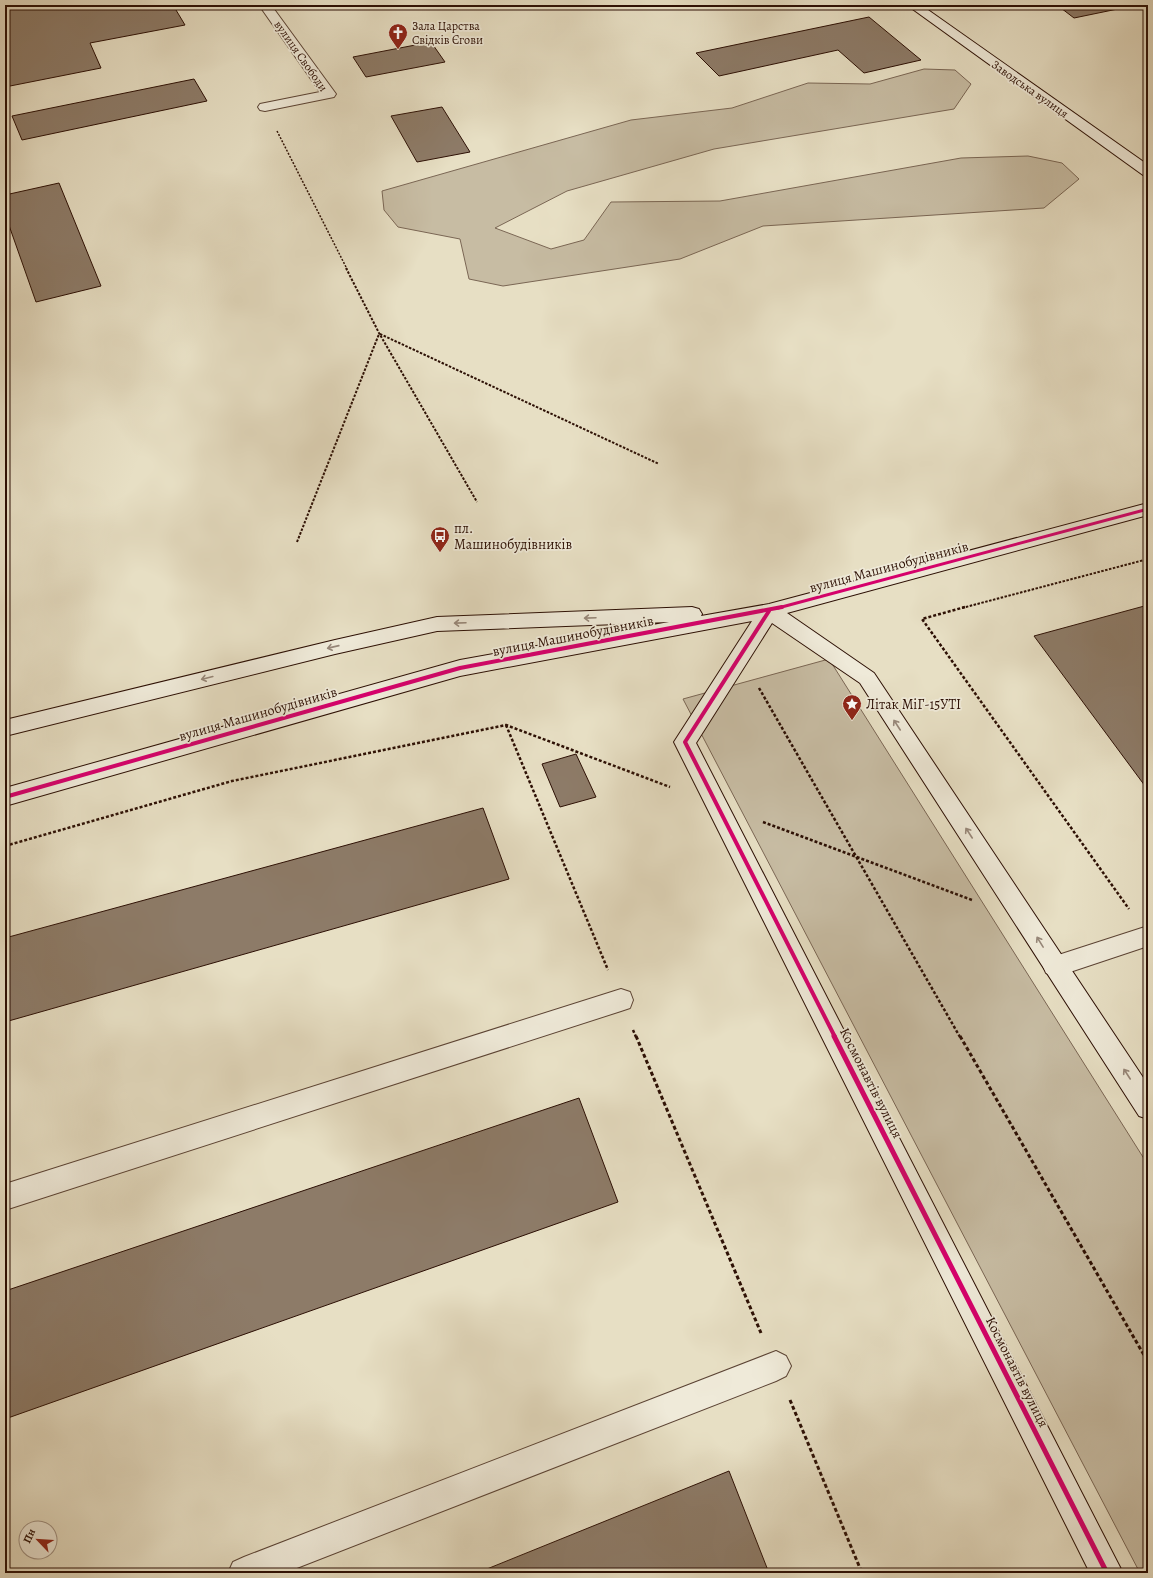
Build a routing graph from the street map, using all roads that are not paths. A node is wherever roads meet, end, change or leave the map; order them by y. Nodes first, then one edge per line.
1 (265, 5) edge
2 (913, 5) edge
3 (265, 107) road end
4 (1148, 172) edge
5 (1148, 509) edge
6 (769, 611) junction
7 (5, 728) edge
8 (5, 797) edge
9 (1148, 936) edge
10 (1055, 966) junction
11 (621, 1000) road end
12 (1148, 1107) edge
13 (5, 1197) edge
14 (776, 1366) road end
15 (244, 1573) edge
16 (1106, 1573) edge

1 - 3 street, вулиця Свободи
2 - 4 street, Заводська вулиця
5 - 6 street, вулиця Машинобудівників
6 -> 7 street, вулиця Машинобудівників
6 - 8 street, вулиця Машинобудівників
10 -> 6 street
6 - 16 street, Космонавтів вулиця
9 - 10 street
12 -> 10 street
11 - 13 street
14 - 15 street

